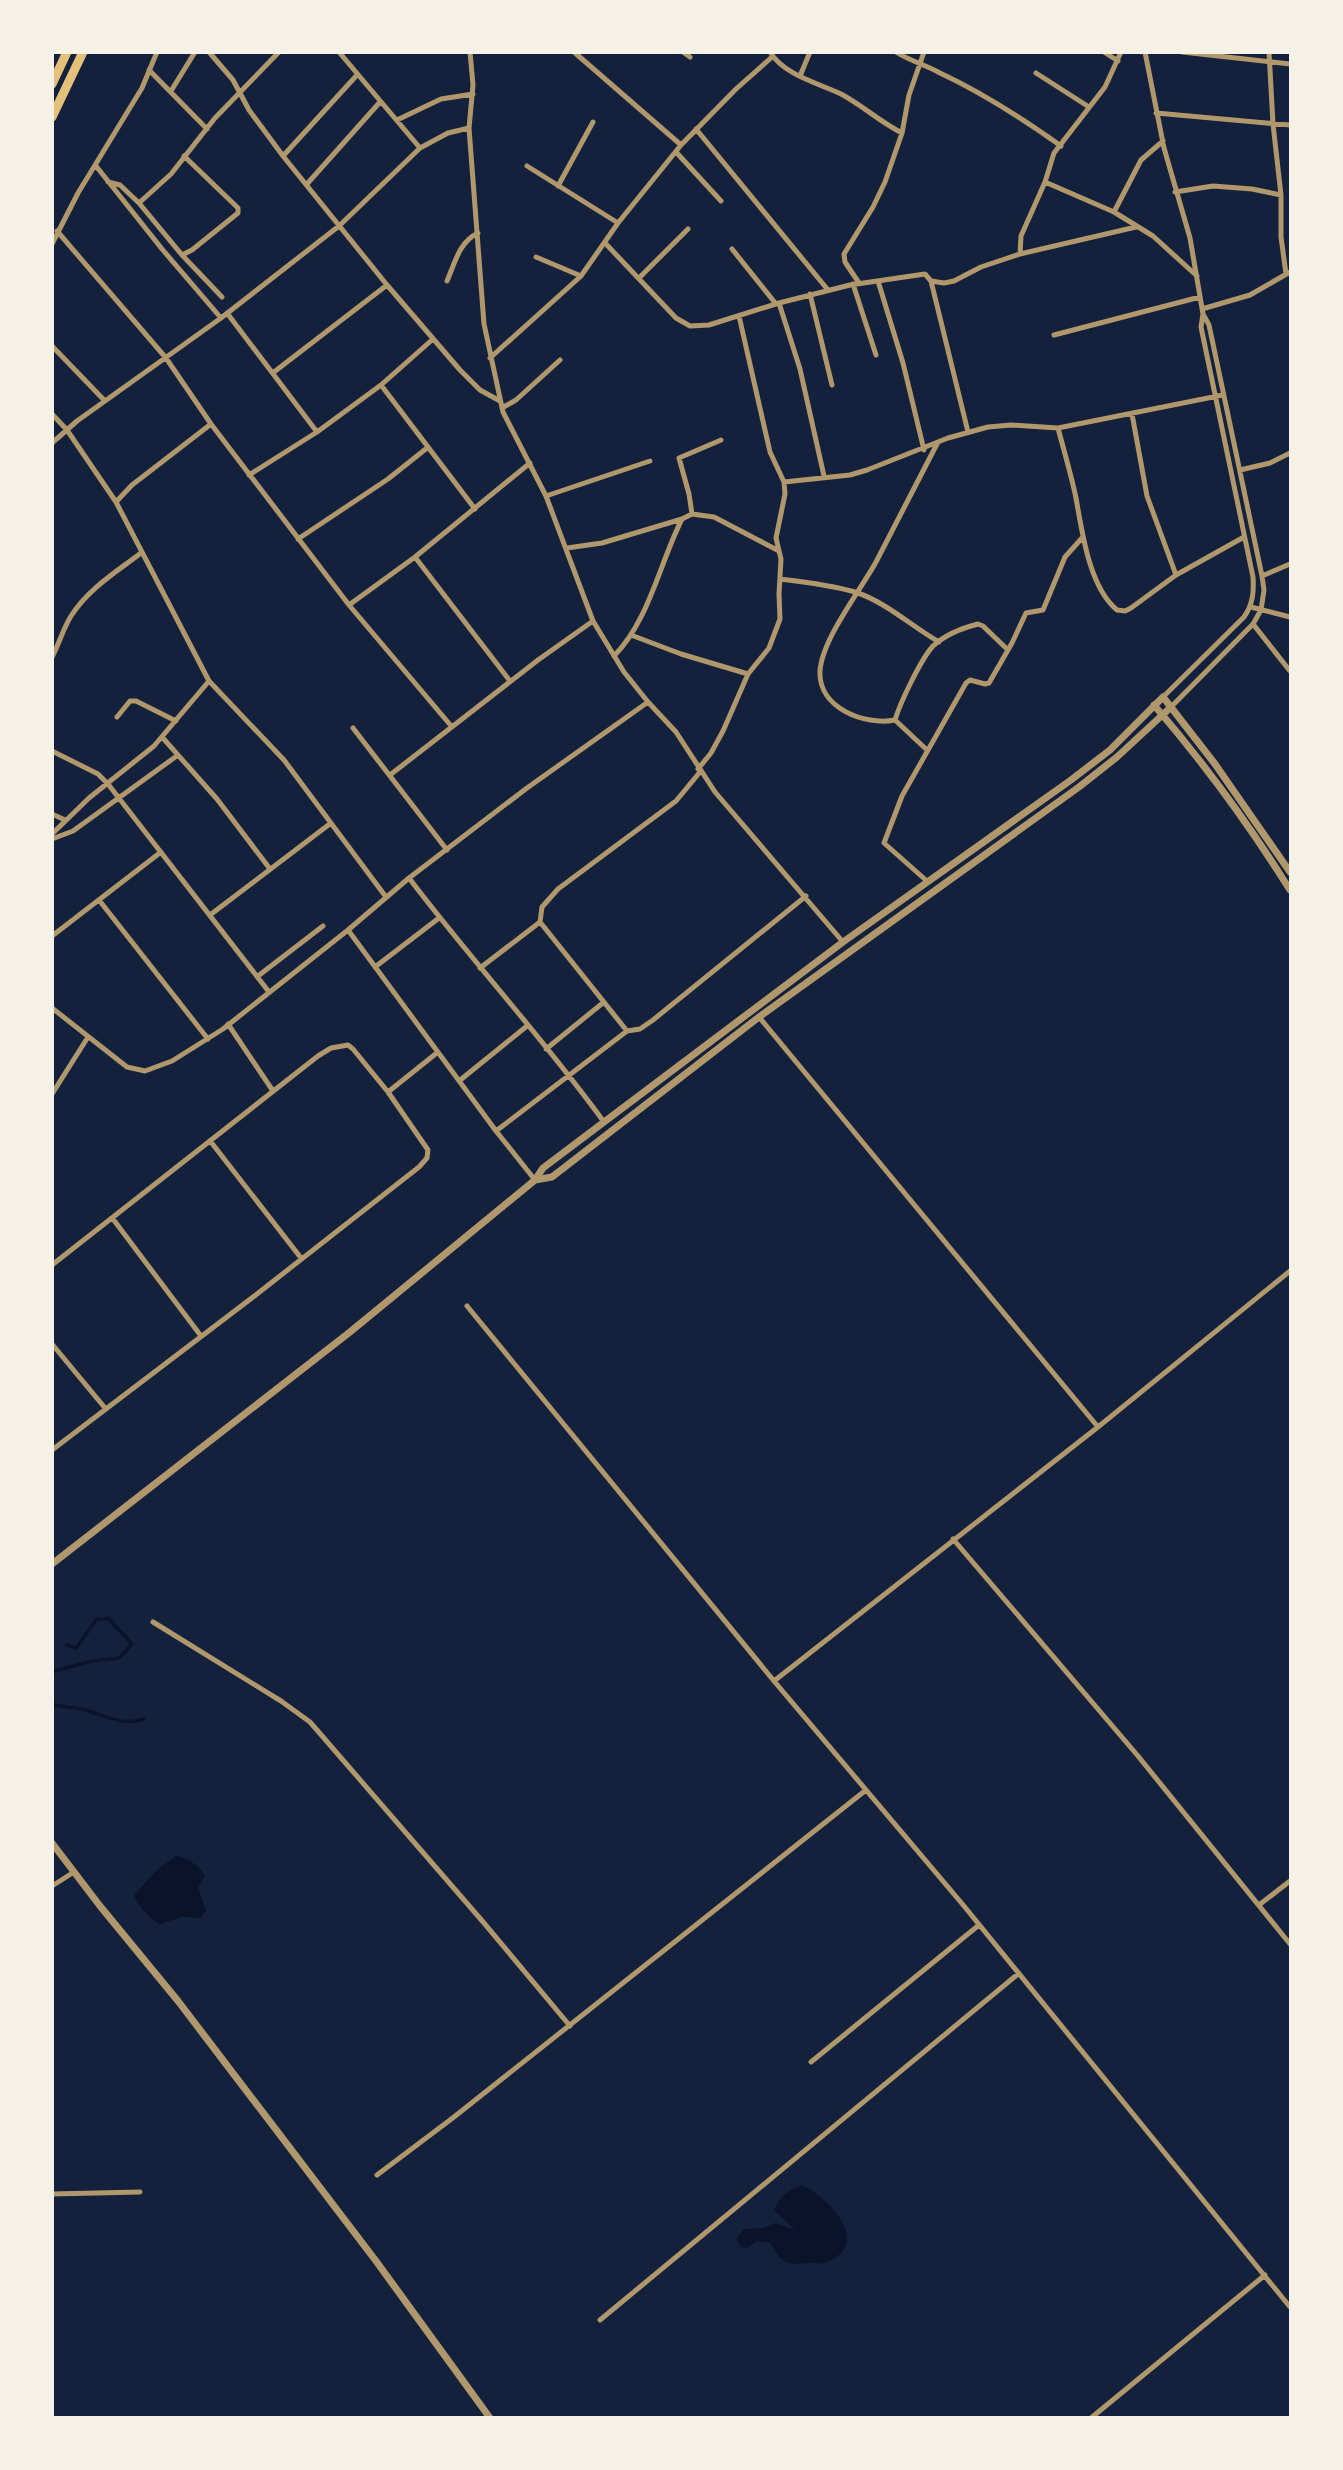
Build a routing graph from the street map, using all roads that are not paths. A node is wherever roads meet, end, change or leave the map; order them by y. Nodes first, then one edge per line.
1 (67, 52) edge
2 (83, 52) edge
3 (156, 52) edge
4 (195, 52) edge
5 (209, 52) edge
6 (279, 52) edge
7 (339, 52) edge
8 (470, 52) edge
9 (575, 52) edge
10 (683, 52) edge
11 (810, 52) edge
12 (896, 52) edge
13 (925, 52) edge
14 (1104, 52) edge
15 (1121, 52) edge
16 (1145, 52) edge
17 (1182, 52) edge
18 (1269, 52) edge
19 (771, 55) edge
20 (690, 57) dead end
21 (1118, 61) junction
22 (1270, 62) junction
23 (1290, 65) edge
24 (921, 66) junction
25 (149, 70) junction
26 (1037, 73) dead end
27 (357, 75) junction
28 (800, 76) junction
29 (52, 85) edge
30 (170, 91) junction
31 (239, 94) junction
32 (473, 94) junction
33 (380, 103) junction
34 (1089, 107) junction
35 (1156, 113) junction
36 (52, 117) edge
37 (397, 120) junction
38 (593, 121) dead end
39 (1273, 124) junction
40 (1290, 125) edge
41 (469, 128) junction
42 (207, 129) junction
43 (696, 129) junction
44 (902, 133) junction
45 (1163, 141) junction
46 (681, 145) junction
47 (1061, 146) junction
48 (420, 148) junction
49 (676, 152) junction
50 (184, 156) junction
51 (283, 156) junction
52 (96, 166) junction
53 (527, 166) dead end
54 (108, 182) junction
55 (1045, 182) junction
56 (307, 184) junction
57 (558, 186) junction
58 (1175, 192) junction
59 (1281, 195) junction
60 (721, 201) dead end
61 (139, 203) junction
62 (1114, 212) junction
63 (618, 223) junction
64 (339, 226) junction
65 (1136, 227) junction
66 (688, 229) dead end
67 (57, 231) junction
68 (478, 233) junction
69 (52, 244) edge
70 (606, 244) junction
71 (732, 249) dead end
72 (1020, 254) junction
73 (183, 255) junction
74 (536, 257) dead end
75 (1288, 273) edge
76 (581, 276) junction
77 (1196, 276) junction
78 (639, 278) junction
79 (447, 281) dead end
80 (878, 281) junction
81 (931, 281) junction
82 (856, 284) junction
83 (387, 285) junction
84 (828, 290) junction
85 (810, 294) junction
86 (222, 297) dead end
87 (1200, 297) junction
88 (778, 304) junction
89 (1203, 311) junction
90 (227, 313) junction
91 (738, 316) junction
92 (221, 318) junction
93 (1054, 335) dead end
94 (433, 339) junction
95 (52, 346) edge
96 (876, 355) dead end
97 (166, 358) junction
98 (490, 358) junction
99 (560, 360) dead end
100 (274, 372) junction
101 (381, 385) junction
102 (832, 385) dead end
103 (1223, 395) junction
104 (1214, 396) junction
105 (105, 401) junction
106 (501, 405) junction
107 (52, 414) edge
108 (1132, 414) junction
109 (211, 424) junction
110 (1058, 428) junction
111 (67, 430) junction
112 (317, 432) junction
113 (968, 432) junction
114 (721, 440) dead end
115 (938, 442) junction
116 (52, 443) edge
117 (427, 448) junction
118 (924, 450) junction
119 (1290, 453) edge
120 (650, 461) dead end
121 (530, 464) junction
122 (1240, 470) junction
123 (249, 475) junction
124 (824, 476) junction
125 (784, 482) junction
126 (546, 496) junction
127 (116, 502) junction
128 (475, 509) junction
129 (692, 514) junction
130 (682, 519) junction
131 (1082, 537) junction
132 (1244, 537) junction
133 (298, 539) junction
134 (567, 548) junction
135 (779, 551) junction
136 (141, 553) junction
137 (415, 556) junction
138 (1290, 564) edge
139 (1176, 575) junction
140 (1262, 576) junction
141 (780, 579) junction
142 (857, 593) junction
143 (349, 605) junction
144 (1251, 607) junction
145 (1261, 610) junction
146 (1290, 617) edge
147 (593, 621) junction
148 (1253, 624) junction
149 (631, 635) junction
150 (939, 642) junction
151 (1008, 650) junction
152 (614, 656) junction
153 (52, 657) edge
154 (1290, 671) edge
155 (747, 674) junction
156 (209, 681) junction
157 (510, 681) junction
158 (1163, 697) junction
159 (648, 702) junction
160 (1154, 705) junction
161 (1171, 707) junction
162 (1163, 715) junction
163 (117, 717) dead end
164 (895, 720) junction
165 (176, 721) junction
166 (353, 727) dead end
167 (452, 727) junction
168 (162, 737) junction
169 (927, 750) junction
170 (52, 751) edge
171 (178, 755) junction
172 (699, 770) junction
173 (390, 775) junction
174 (108, 784) junction
175 (120, 799) junction
176 (52, 814) edge
177 (65, 820) junction
178 (331, 823) junction
179 (52, 834) edge
180 (52, 839) edge
181 (447, 850) junction
182 (162, 852) junction
183 (270, 869) junction
184 (1290, 872) edge
185 (409, 878) junction
186 (928, 882) junction
187 (1290, 890) edge
188 (806, 896) junction
189 (386, 897) junction
190 (99, 900) junction
191 (210, 915) junction
192 (439, 918) junction
193 (540, 922) junction
194 (323, 926) dead end
195 (348, 930) junction
196 (52, 936) edge
197 (843, 942) junction
198 (375, 967) junction
199 (480, 968) junction
200 (258, 976) junction
201 (269, 992) junction
202 (604, 1002) junction
203 (52, 1008) edge
204 (759, 1017) junction
205 (228, 1024) junction
206 (527, 1026) junction
207 (627, 1031) junction
208 (88, 1037) junction
209 (208, 1039) junction
210 (547, 1049) junction
211 (438, 1052) junction
212 (569, 1075) junction
213 (459, 1081) junction
214 (273, 1091) junction
215 (388, 1092) junction
216 (52, 1094) edge
217 (604, 1122) junction
218 (496, 1131) junction
219 (211, 1142) junction
220 (536, 1180) junction
221 (113, 1219) junction
222 (301, 1258) junction
223 (52, 1265) edge
224 (1290, 1271) edge
225 (467, 1306) dead end
226 (201, 1336) junction
227 (52, 1344) edge
228 (105, 1408) junction
229 (1098, 1427) junction
230 (52, 1450) edge
231 (953, 1539) junction
232 (52, 1564) edge
233 (153, 1622) dead end
234 (774, 1681) junction
235 (866, 1790) junction
236 (52, 1843) edge
237 (74, 1872) junction
238 (1290, 1881) edge
239 (52, 1886) edge
240 (1259, 1905) junction
241 (979, 1925) junction
242 (1290, 1944) edge
243 (1018, 1973) junction
244 (570, 2026) junction
245 (811, 2062) dead end
246 (377, 2175) dead end
247 (140, 2192) dead end
248 (52, 2193) edge
249 (1265, 2275) junction
250 (1290, 2307) edge
251 (600, 2320) dead end
252 (490, 2417) edge
253 (1091, 2417) edge

1 - 29 main road
2 - 36 main road
3 - 25 street
4 - 30 street
5 - 31 street
6 - 31 street
7 - 27 street
8 - 32 street
9 - 46 street
10 - 20 street
11 - 28 street
12 - 24 street
13 - 24 street
14 - 21 street
15 - 21 street
16 - 35 street
17 - 22 street
18 - 22 street
19 - 28 street
19 - 43 street
21 - 34 street
22 - 23 street
22 - 39 street
24 - 44 street
24 - 47 street
25 - 30 street
25 - 52 street
26 - 34 street
27 - 33 street
27 - 51 street
28 - 44 street
30 - 42 street
31 - 42 street
31 - 51 street
32 - 37 street
32 - 41 street
33 - 37 street
33 - 56 street
34 - 47 street
35 - 39 street
35 - 45 street
37 - 48 street
38 - 57 street
39 - 40 street
39 - 59 street
41 - 48 street
41 - 68 street
42 - 50 street
43 - 46 street
43 - 84 street
44 - 82 street
45 - 58 street
45 - 62 street
46 - 49 street
47 - 55 street
48 - 64 street
49 - 60 street
49 - 63 street
50 - 61 street
50 - 73 street
51 - 56 street
52 - 54 street
52 - 67 street
53 - 57 street
54 - 61 street
54 - 92 street
55 - 62 street
55 - 72 street
56 - 64 street
57 - 63 street
58 - 59 street
58 - 77 street
59 - 75 street
61 - 73 street
62 - 65 street
63 - 70 street
64 - 83 street
64 - 90 street
65 - 72 street
65 - 77 street
66 - 78 street
67 - 69 street
67 - 97 street
68 - 79 street
68 - 98 street
70 - 76 street
70 - 78 street
71 - 88 street
72 - 81 street
73 - 86 street
74 - 76 street
75 - 89 street
76 - 98 street
77 - 87 street
78 - 91 street
80 - 81 street
80 - 82 street
80 - 118 street
81 - 113 street
82 - 84 street
82 - 96 street
83 - 94 street
83 - 100 street
84 - 85 street
85 - 88 street
85 - 102 street
87 - 89 street
87 - 93 street
88 - 91 street
88 - 124 street
89 - 103 street
89 - 104 street
90 - 92 street
90 - 100 street
91 - 125 street
92 - 97 street
94 - 101 street
94 - 106 street
95 - 105 street
97 - 105 street
97 - 109 street
98 - 106 street
99 - 106 street
100 - 112 street
101 - 112 street
101 - 117 street
103 - 104 street
103 - 122 street
104 - 108 street
104 - 132 street
105 - 111 street
106 - 121 street
107 - 111 street
108 - 110 street
108 - 139 street
109 - 123 street
109 - 127 street
110 - 113 street
110 - 131 street
111 - 116 street
111 - 127 street
112 - 123 street
113 - 115 street
114 - 129 street
115 - 118 street
115 - 142 street
117 - 128 street
117 - 133 street
118 - 124 street
119 - 122 street
120 - 126 street
121 - 126 street
121 - 128 street
122 - 140 street
123 - 133 street
124 - 125 street
125 - 135 street
126 - 134 street
127 - 136 street
128 - 137 street
129 - 130 street
129 - 135 street
130 - 134 street
130 - 149 street
131 - 139 street
131 - 151 street
132 - 139 street
132 - 144 street
133 - 143 street
134 - 147 street
135 - 141 street
136 - 153 street
136 - 156 street
137 - 143 street
137 - 157 street
138 - 140 street
140 - 145 street
141 - 142 street
141 - 155 street
142 - 150 street
142 - 164 street
143 - 167 street
144 - 145 street
144 - 158 street
145 - 146 street
145 - 148 street
147 - 152 street
147 - 157 street
148 - 154 street
148 - 161 street
149 - 152 street
149 - 155 street
150 - 151 street
150 - 164 street
151 - 169 street
152 - 159 street
155 - 172 street
156 - 165 street
156 - 178 street
157 - 167 street
158 - 160 street
158 - 161 street
159 - 172 street
159 - 181 street
160 - 162 street
160 - 186 street
161 - 162 street
161 - 184 street
162 - 187 street
162 - 204 street
163 - 165 street
164 - 169 street
165 - 168 street
166 - 173 street
167 - 173 street
168 - 171 street
168 - 174 street
169 - 186 street
170 - 174 street
171 - 175 street
171 - 183 street
172 - 188 street
172 - 193 street
173 - 181 street
174 - 175 street
174 - 177 street
175 - 180 street
175 - 182 street
176 - 177 street
177 - 179 street
178 - 183 street
178 - 189 street
181 - 185 street
182 - 190 street
182 - 191 street
183 - 191 street
185 - 189 street
185 - 192 street
186 - 197 street
188 - 197 street
188 - 207 street
189 - 195 street
190 - 196 street
190 - 209 street
191 - 200 street
192 - 198 street
192 - 199 street
193 - 199 street
193 - 202 street
194 - 200 street
195 - 198 street
195 - 201 street
197 - 217 street
198 - 211 street
199 - 206 street
200 - 201 street
201 - 205 street
202 - 207 street
202 - 210 street
203 - 208 street
204 - 220 street
204 - 229 street
205 - 209 street
205 - 214 street
206 - 210 street
206 - 213 street
207 - 212 street
208 - 209 street
208 - 216 street
210 - 212 street
211 - 213 street
211 - 215 street
212 - 217 street
212 - 218 street
213 - 218 street
214 - 215 street
214 - 219 street
215 - 222 street
217 - 220 street
218 - 220 street
219 - 221 street
219 - 222 street
220 - 232 street
221 - 223 street
221 - 226 street
222 - 226 street
224 - 229 street
225 - 234 street
226 - 228 street
227 - 228 street
228 - 230 street
229 - 231 street
231 - 234 street
231 - 240 street
233 - 244 street
234 - 235 street
235 - 241 street
235 - 244 street
236 - 237 street
237 - 239 street
237 - 252 street
238 - 240 street
240 - 242 street
241 - 243 street
241 - 245 street
243 - 249 street
243 - 251 street
244 - 246 street
247 - 248 street
249 - 250 street
249 - 253 street

